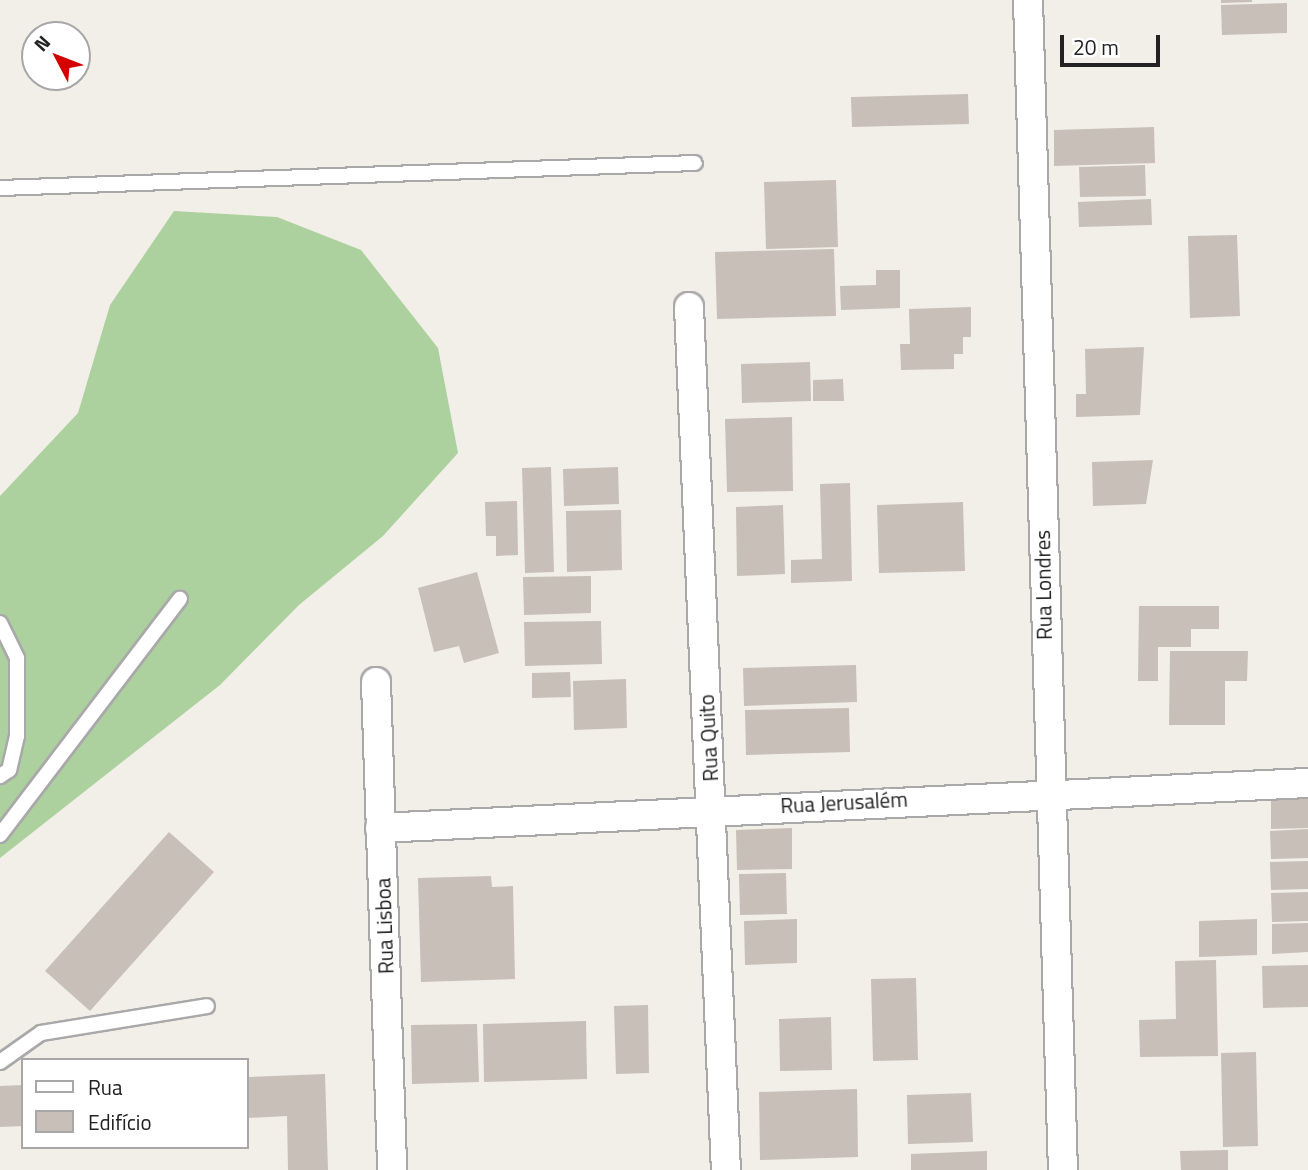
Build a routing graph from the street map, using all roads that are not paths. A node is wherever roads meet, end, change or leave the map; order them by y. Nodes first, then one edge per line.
1 (1028, 0) edge
2 (695, 163) dead end
3 (0, 188) edge
4 (689, 307) dead end
5 (180, 599) dead end
6 (0, 623) edge
7 (376, 682) dead end
8 (0, 776) edge
9 (1308, 783) edge
10 (1048, 793) junction
11 (711, 808) junction
12 (380, 828) junction
13 (0, 835) edge
14 (207, 1006) dead end
15 (0, 1062) edge
16 (392, 1170) edge
17 (726, 1170) edge
18 (1063, 1170) edge

1 - 10 street, Rua Londres
2 - 3 lane
4 - 11 street, Rua Quito
5 - 13 lane
6 - 8 lane
7 - 12 street, Rua Lisboa
9 - 10 street, Rua Jerusalém
10 - 11 street, Rua Jerusalém
10 - 18 street, Rua Londres
11 - 12 street, Rua Jerusalém
11 - 17 street, Rua Quito
12 - 16 street, Rua Lisboa
14 - 15 lane

